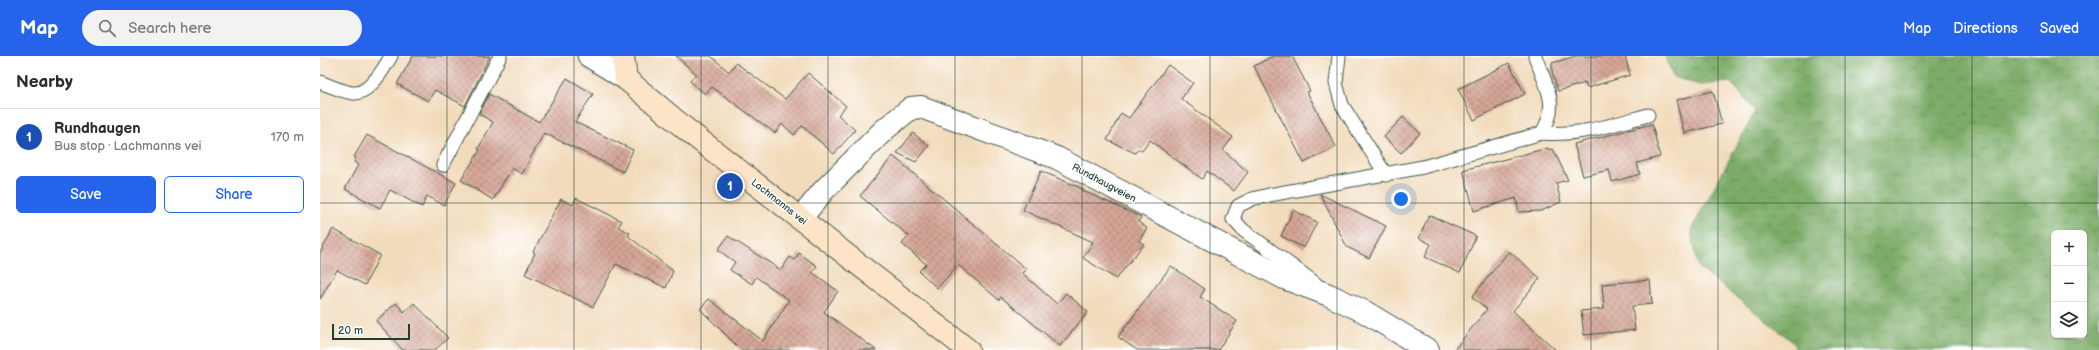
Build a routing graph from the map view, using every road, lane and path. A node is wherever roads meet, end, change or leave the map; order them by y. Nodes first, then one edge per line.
1 (391, 56) edge
2 (500, 56) edge
3 (589, 56) edge
4 (623, 56) edge
5 (1339, 56) edge
6 (1535, 56) edge
7 (626, 79) junction
8 (320, 82) edge
9 (1648, 115) dead end
10 (1542, 133) junction
11 (443, 164) dead end
12 (1386, 175) junction
13 (800, 219) junction
14 (1329, 294) junction
15 (968, 350) edge
16 (1428, 350) edge

1 - 8 lane
2 - 11 lane
3 - 7 street, Lachmanns vei
4 - 7 street
5 - 12 lane
6 - 10 lane
7 - 13 street, Lachmanns vei
9 - 10 lane
10 - 12 lane
12 - 14 lane
13 - 14 street, Rundhaugveien
13 - 15 street, Lachmanns vei
14 - 16 street, Rundhaugveien

